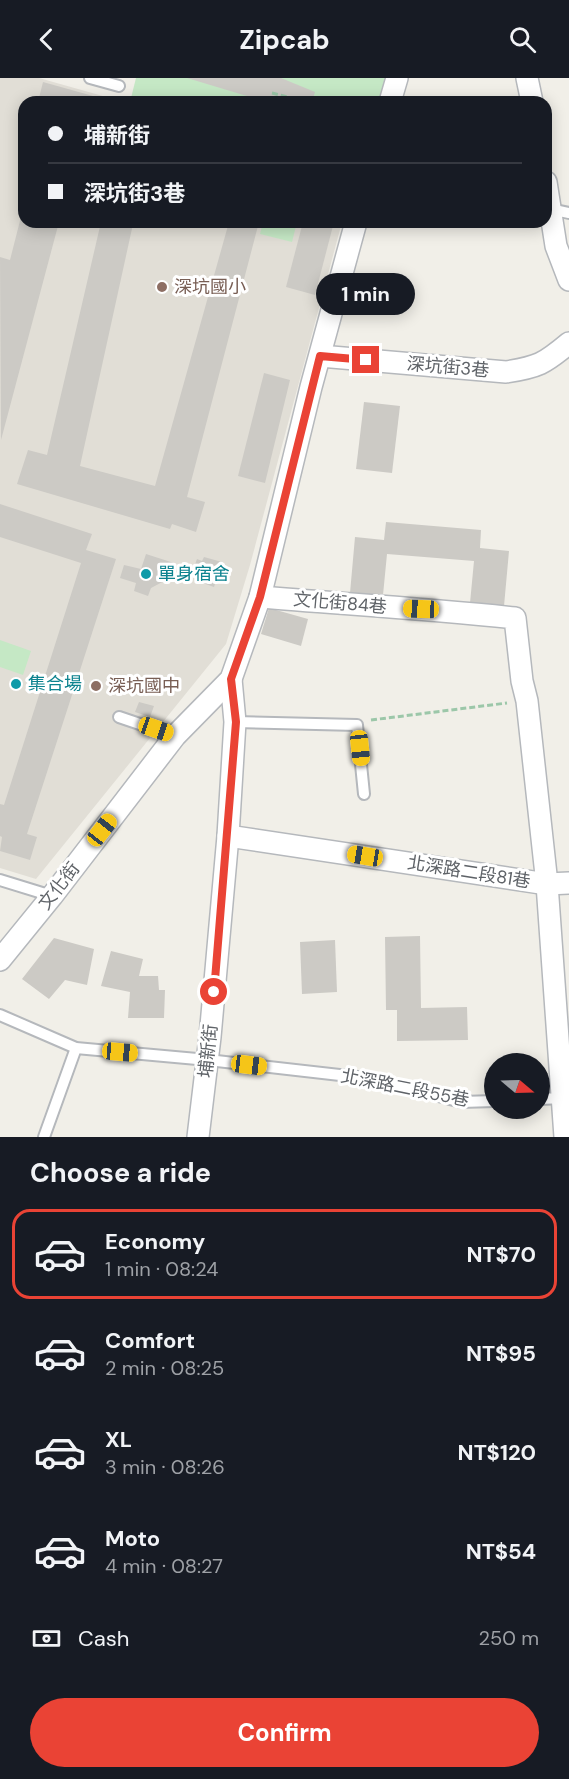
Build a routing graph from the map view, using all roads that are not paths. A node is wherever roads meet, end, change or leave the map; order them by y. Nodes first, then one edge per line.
1 (90, 78) edge
2 (397, 78) edge
3 (527, 78) edge
4 (119, 86) dead end
5 (392, 96) edge
6 (531, 96) edge
7 (552, 194) edge
8 (560, 211) edge
9 (354, 228) edge
10 (569, 280) edge
11 (569, 343) edge
12 (320, 356) junction
13 (260, 597) junction
14 (231, 679) junction
15 (119, 717) dead end
16 (236, 722) junction
17 (175, 736) junction
18 (364, 794) dead end
19 (228, 836) junction
20 (0, 880) edge
21 (569, 883) edge
22 (547, 884) junction
23 (52, 896) junction
24 (0, 960) edge
25 (0, 1015) edge
26 (76, 1048) junction
27 (208, 1060) junction
28 (566, 1098) edge
29 (550, 1099) edge
30 (484, 1101) edge
31 (44, 1137) edge
32 (198, 1137) edge
33 (565, 1137) edge

1 - 4 lane
2 - 5 street
3 - 6 street
7 - 8 street
8 - 10 street
9 - 12 street, 文化街
11 - 12 street, 深坑街3巷
12 - 13 street, 文化街
13 - 14 street, 文化街
13 - 22 street, 文化街84巷
14 - 16 street, 埔新街
14 - 17 street, 文化街
15 - 17 lane
16 - 18 lane
16 - 19 street, 埔新街
17 - 23 street, 文化街
19 - 22 street, 北深路二段81巷
19 - 27 street, 埔新街
20 - 23 lane
21 - 22 street, 北深路二段81巷
22 - 28 street
23 - 24 street, 文化街
25 - 26 lane, 北深路二段55巷
26 - 27 lane, 北深路二段55巷
26 - 31 lane
27 - 30 lane, 北深路二段55巷
27 - 32 street, 埔新街
28 - 29 lane
28 - 33 street

